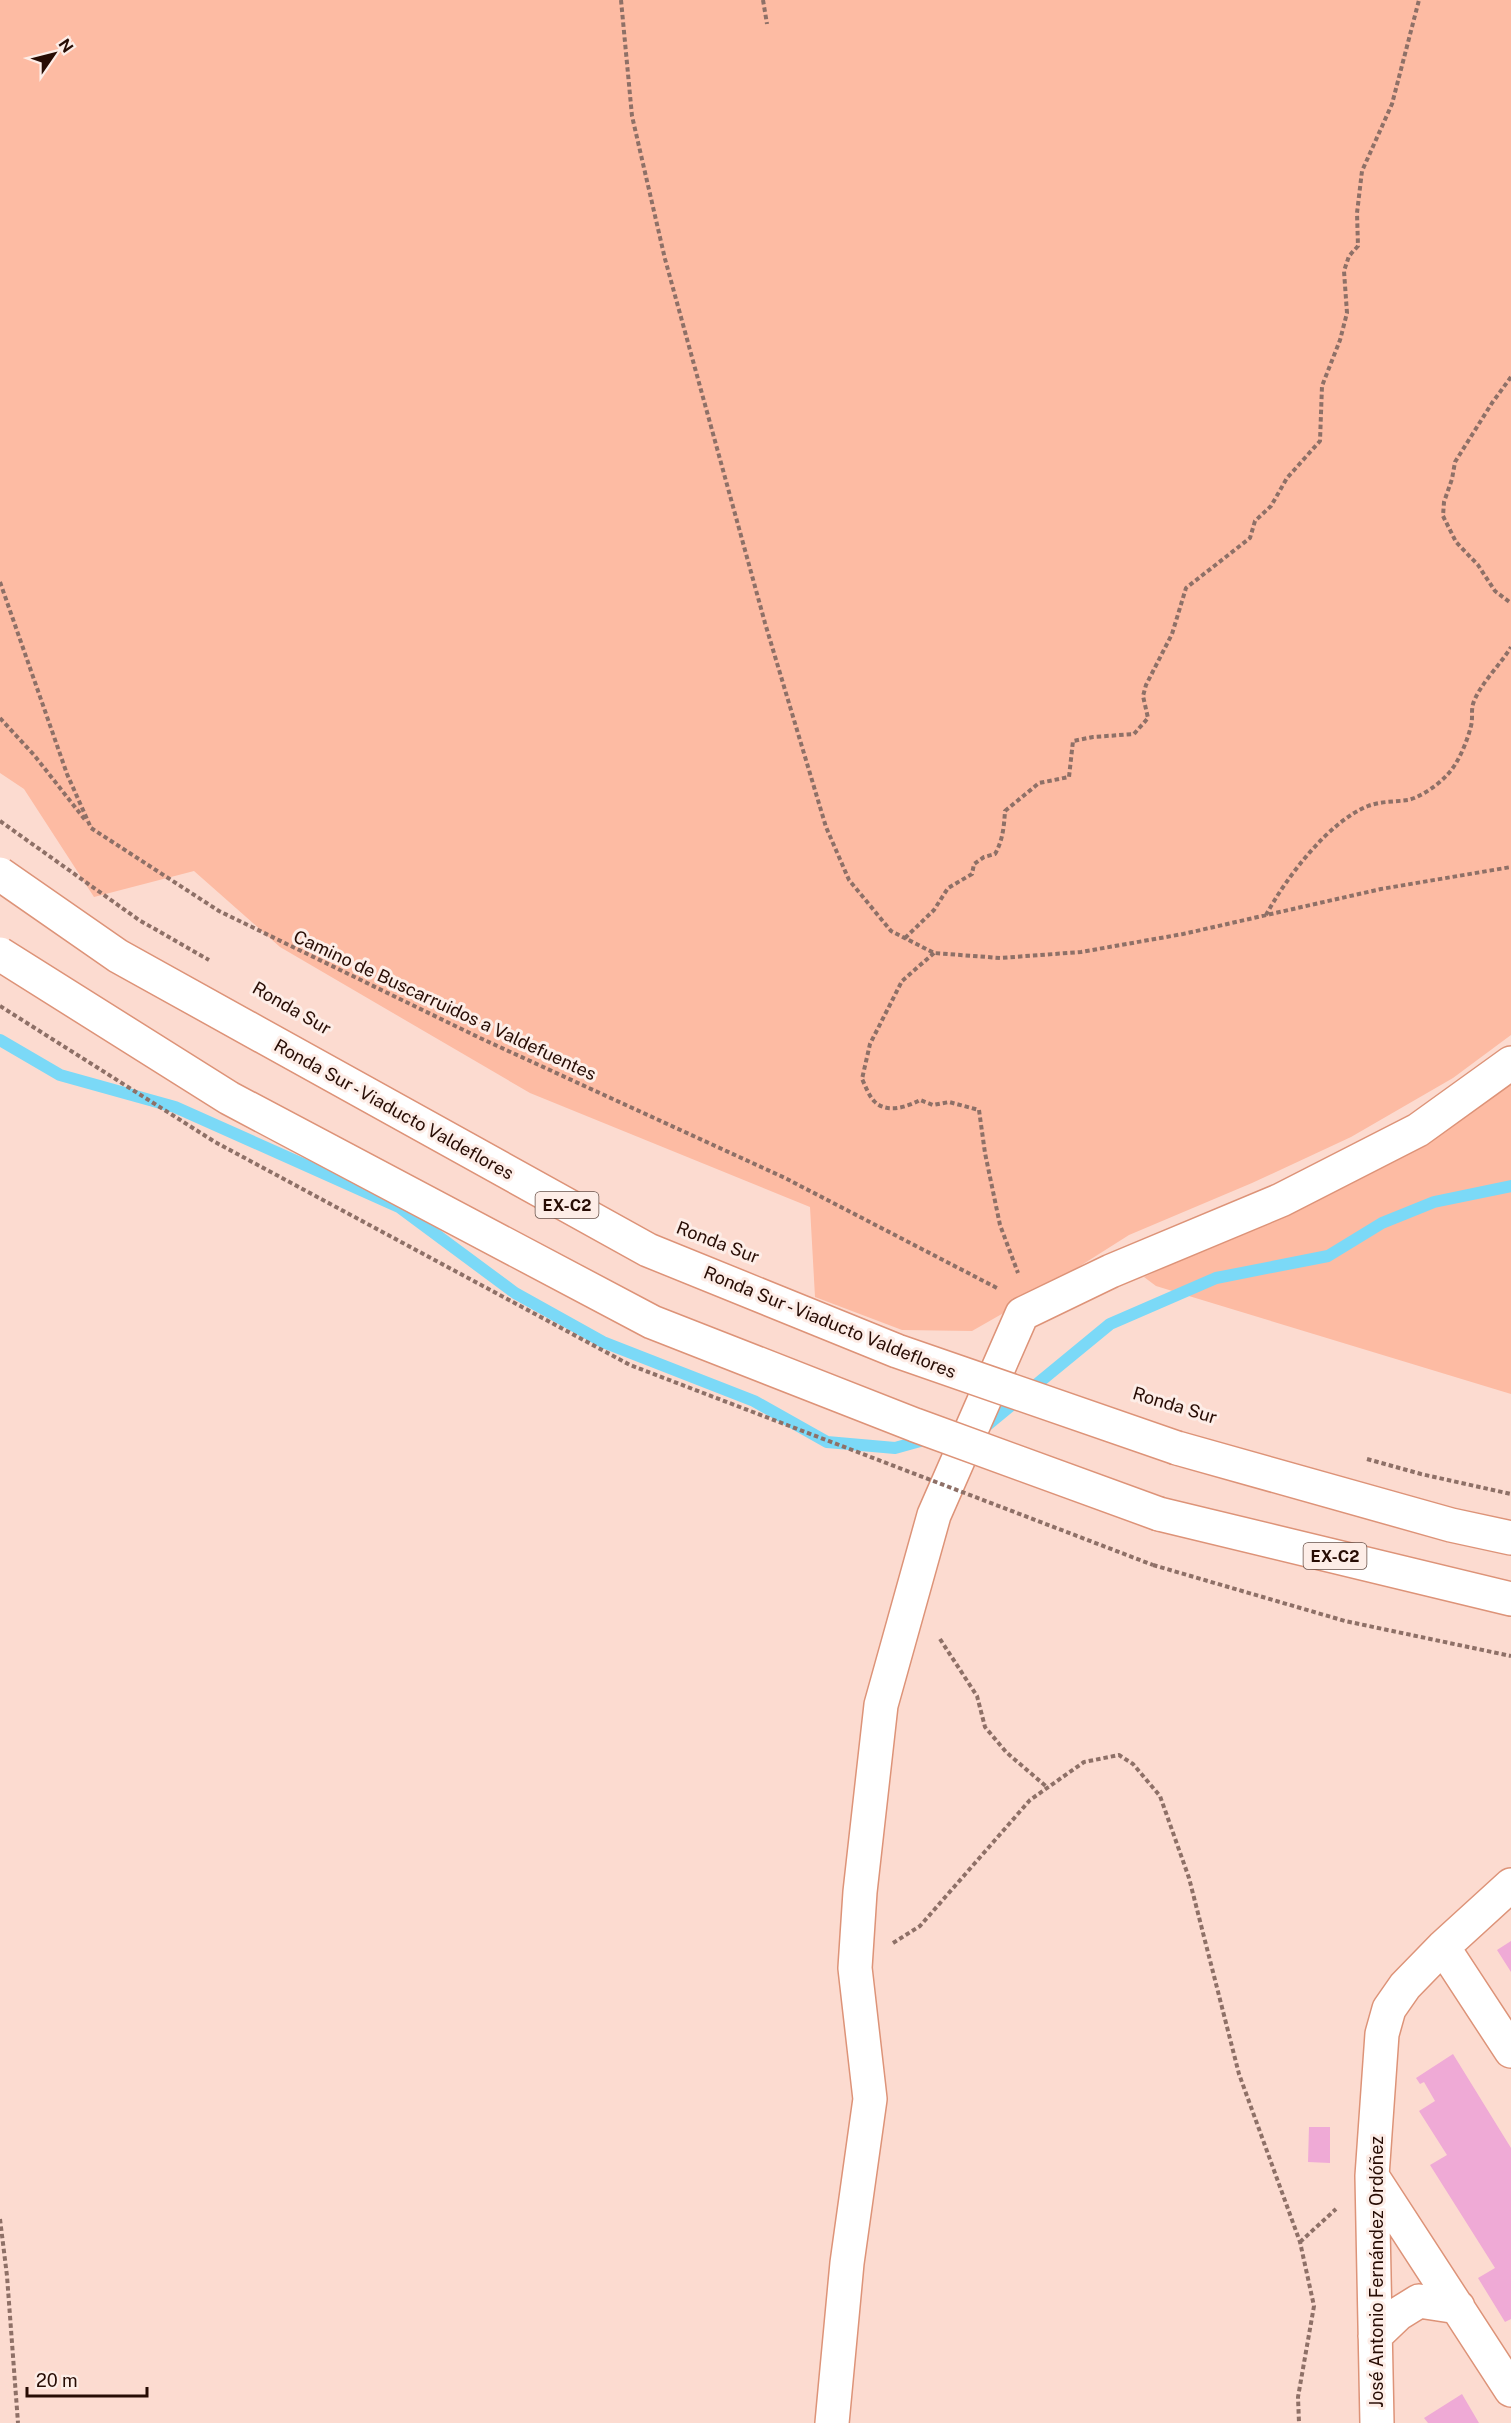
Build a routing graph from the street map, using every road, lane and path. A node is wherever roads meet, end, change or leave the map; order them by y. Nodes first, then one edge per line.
1 (621, 0) edge
2 (763, 0) edge
3 (1419, 0) edge
4 (768, 24) dead end
5 (1511, 377) edge
6 (0, 582) edge
7 (1511, 603) edge
8 (1511, 646) edge
9 (0, 718) edge
10 (0, 821) edge
11 (91, 828) junction
12 (1511, 867) edge
13 (0, 874) edge
14 (1266, 915) junction
15 (905, 938) junction
16 (934, 953) junction
17 (0, 954) edge
18 (211, 961) dead end
19 (1511, 1062) edge
20 (1019, 1306) junction
21 (1363, 1458) dead end
22 (1511, 1494) edge
23 (1511, 1538) edge
24 (1153, 1565) dead end
25 (1511, 1599) edge
26 (939, 1637) dead end
27 (1511, 1656) edge
28 (1048, 1788) junction
29 (1511, 1885) edge
30 (1443, 1947) junction
31 (855, 1968) junction
32 (1511, 2051) edge
33 (1372, 2176) junction
34 (0, 2219) edge
35 (1458, 2307) junction
36 (1375, 2336) junction
37 (1511, 2390) edge
38 (18, 2423) edge
39 (832, 2423) edge
40 (1299, 2423) edge
41 (1377, 2423) edge

1 - 15 path
2 - 4 path
3 - 15 path
5 - 7 path
6 - 11 path
8 - 14 path
9 - 11 path
10 - 18 path, bridge
11 - 20 path, Camino de Buscarruidos a Valdefuentes
12 - 14 path
13 - 23 main road, Ronda Sur - Viaducto Valdeflores / EX-C2, bridge
14 - 16 path
15 - 16 path
16 - 20 path
17 - 25 main road, EX-C2, bridge
19 - 20 main road
20 - 31 main road
21 - 22 path
24 - 27 path
26 - 28 path
28 - 31 path
28 - 40 path
29 - 30 main road, José Antonio Fernández Ordóñez
30 - 32 main road
30 - 33 main road, José Antonio Fernández Ordóñez
31 - 39 main road
33 - 35 main road
33 - 36 main road, José Antonio Fernández Ordóñez
34 - 38 path
35 - 36 main road
35 - 37 main road
36 - 41 main road, José Antonio Fernández Ordóñez

